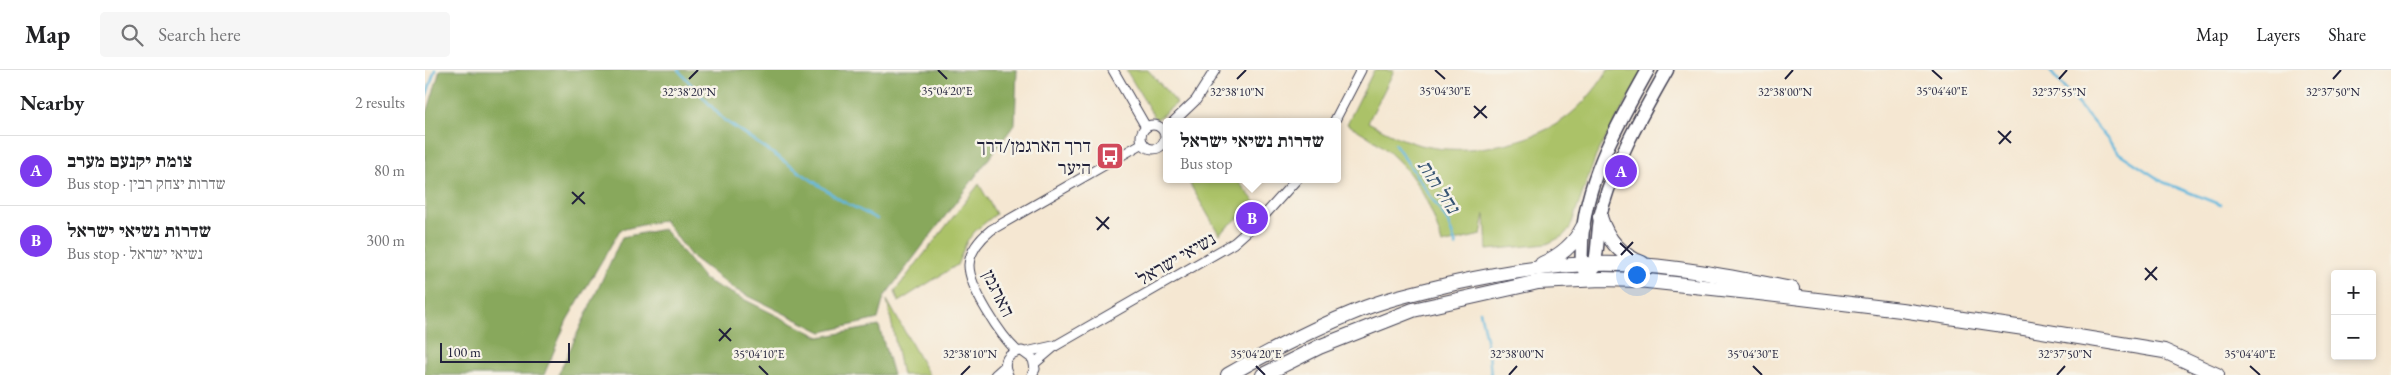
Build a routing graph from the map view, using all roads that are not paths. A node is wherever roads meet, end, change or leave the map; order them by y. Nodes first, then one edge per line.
1 (1113, 70) edge
2 (1215, 70) edge
3 (1361, 70) edge
4 (1648, 70) edge
5 (1667, 70) edge
6 (1177, 118) edge
7 (1336, 118) edge
8 (1146, 127) junction
9 (1163, 128) edge
10 (1163, 142) edge
11 (1143, 143) junction
12 (1293, 183) edge
13 (1600, 217) junction
14 (1583, 227) junction
15 (1596, 264) junction
16 (1581, 265) junction
17 (1650, 266) junction
18 (1537, 267) junction
19 (1589, 279) junction
20 (1901, 310) junction
21 (1006, 341) junction
22 (1055, 346) junction
23 (1022, 352) junction
24 (1035, 364) junction
25 (1007, 367) edge
26 (995, 375) edge
27 (1032, 375) edge
28 (1228, 375) edge
29 (1263, 375) edge
30 (2217, 375) edge

1 - 8 street
2 - 6 street
3 - 7 street
4 - 14 main road
5 - 13 main road
8 - 9 street
8 - 11 street
10 - 11 street
11 - 21 street, הארגמן
12 - 22 street, נשיאי ישראל
13 - 15 main road
13 - 17 main road
14 - 16 main road
14 - 18 main road
15 - 16 main road
15 - 17 main road
15 - 19 main road
16 - 18 main road
16 - 19 main road
17 - 20 main road
18 - 28 main road
19 - 20 main road
19 - 29 main road
20 - 30 main road
21 - 23 street, הארגמן
21 - 25 street, הארגמן
22 - 23 street, נשיאי ישראל
22 - 24 street, נשיאי ישראל
23 - 24 street
23 - 25 street, נשיאי ישראל
24 - 27 street
25 - 26 street, נשיאי ישראל

